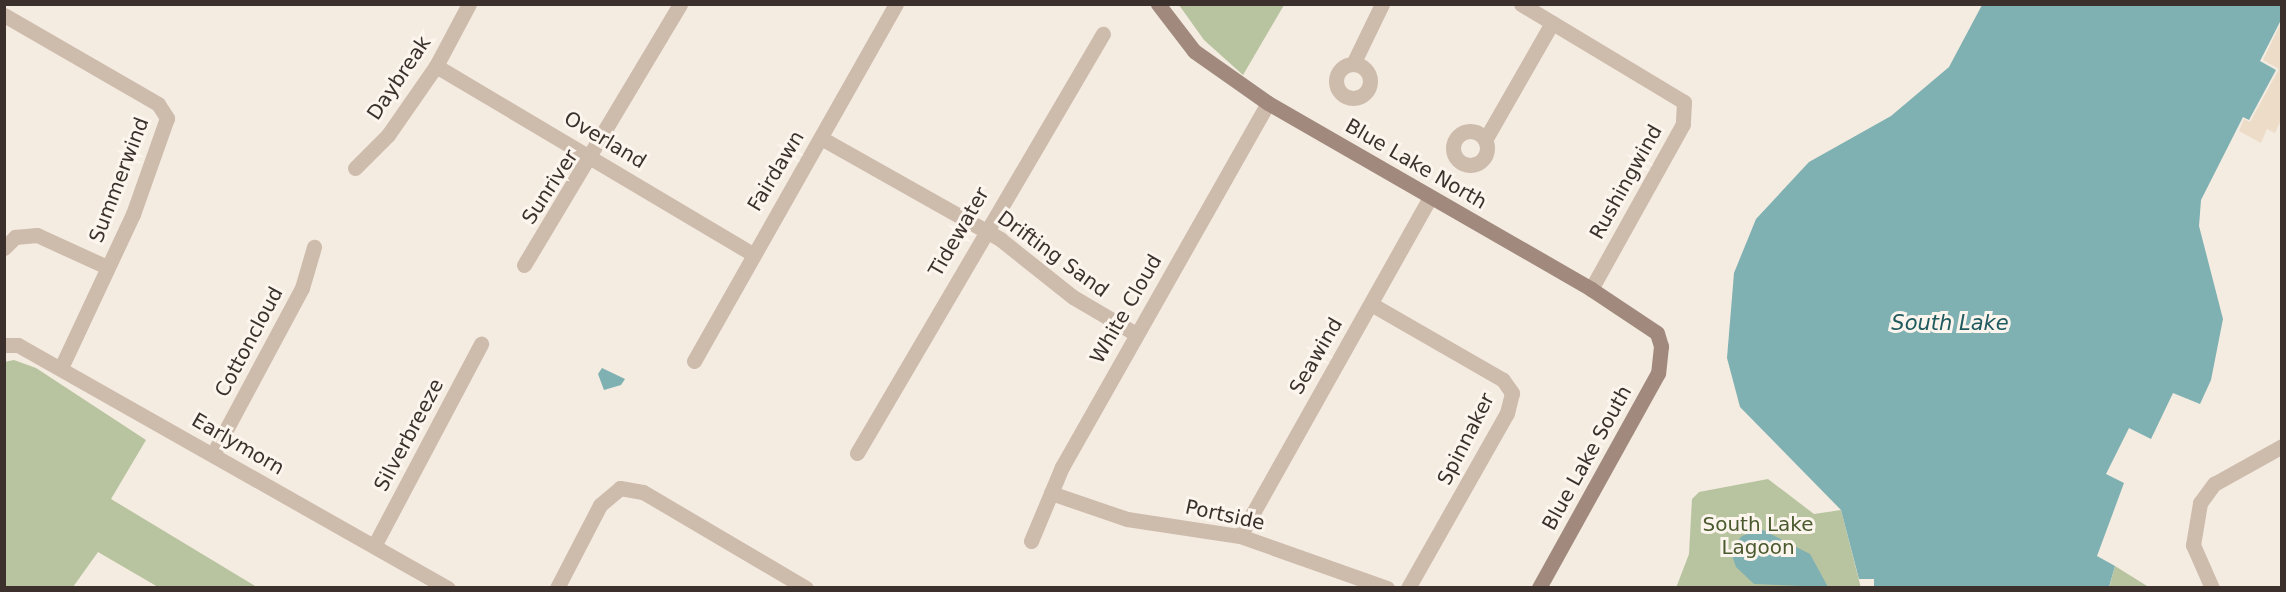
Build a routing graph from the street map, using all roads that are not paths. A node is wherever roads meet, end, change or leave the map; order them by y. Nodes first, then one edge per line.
1 (469, 4) edge
2 (680, 4) edge
3 (896, 4) edge
4 (1158, 4) edge
5 (1382, 4) edge
6 (1521, 4) edge
7 (4, 15) edge
8 (1552, 23) junction
9 (1102, 34) dead end
10 (1353, 64) dead end
11 (436, 66) junction
12 (1268, 104) junction
13 (821, 138) junction
14 (1485, 140) dead end
15 (594, 157) junction
16 (355, 168) dead end
17 (1430, 197) junction
18 (984, 230) junction
19 (314, 247) dead end
20 (4, 248) edge
21 (751, 253) junction
22 (524, 265) dead end
23 (107, 267) junction
24 (1591, 289) junction
25 (1371, 304) junction
26 (1136, 334) junction
27 (481, 344) dead end
28 (4, 345) edge
29 (1661, 346) joint
30 (694, 361) dead end
31 (61, 368) junction
32 (2282, 446) edge
33 (857, 453) dead end
34 (213, 454) junction
35 (1052, 493) junction
36 (1240, 536) junction
37 (1031, 541) dead end
38 (374, 546) junction
39 (448, 588) edge
40 (558, 588) edge
41 (806, 588) edge
42 (1387, 588) edge
43 (1408, 588) edge
44 (1539, 588) edge
45 (2212, 588) edge

1 - 11 street, Daybreak
2 - 15 street, Sunriver
3 - 13 street, Fairdawn
4 - 12 street, Blue Lake North
5 - 10 street
6 - 8 street, Rushingwind
7 - 23 street, Summerwind
8 - 14 street
8 - 24 street, Rushingwind
9 - 18 street, Tidewater
11 - 15 street, Overland
11 - 16 street, Daybreak
12 - 17 street, Blue Lake North
12 - 26 street, White Cloud
13 - 18 street, Drifting Sand
13 - 21 street, Fairdawn
15 - 21 street, Overland
15 - 22 street, Sunriver
17 - 24 street, Blue Lake North
17 - 25 street, Seawind
18 - 26 street, Drifting Sand
18 - 33 street, Tidewater
19 - 34 street, Cottoncloud
20 - 23 street
21 - 30 street, Fairdawn
23 - 31 street, Summerwind
24 - 29 street, Blue Lake North
25 - 36 street, Seawind
25 - 43 street, Spinnaker
26 - 35 street, White Cloud
27 - 38 street, Silverbreeze
28 - 31 street, Earlymorn
29 - 44 street, Blue Lake South
31 - 34 street, Earlymorn
32 - 45 street
34 - 38 street, Earlymorn
35 - 36 street, Portside
35 - 37 street, White Cloud
36 - 42 street, Portside
38 - 39 street, Earlymorn
40 - 41 street

